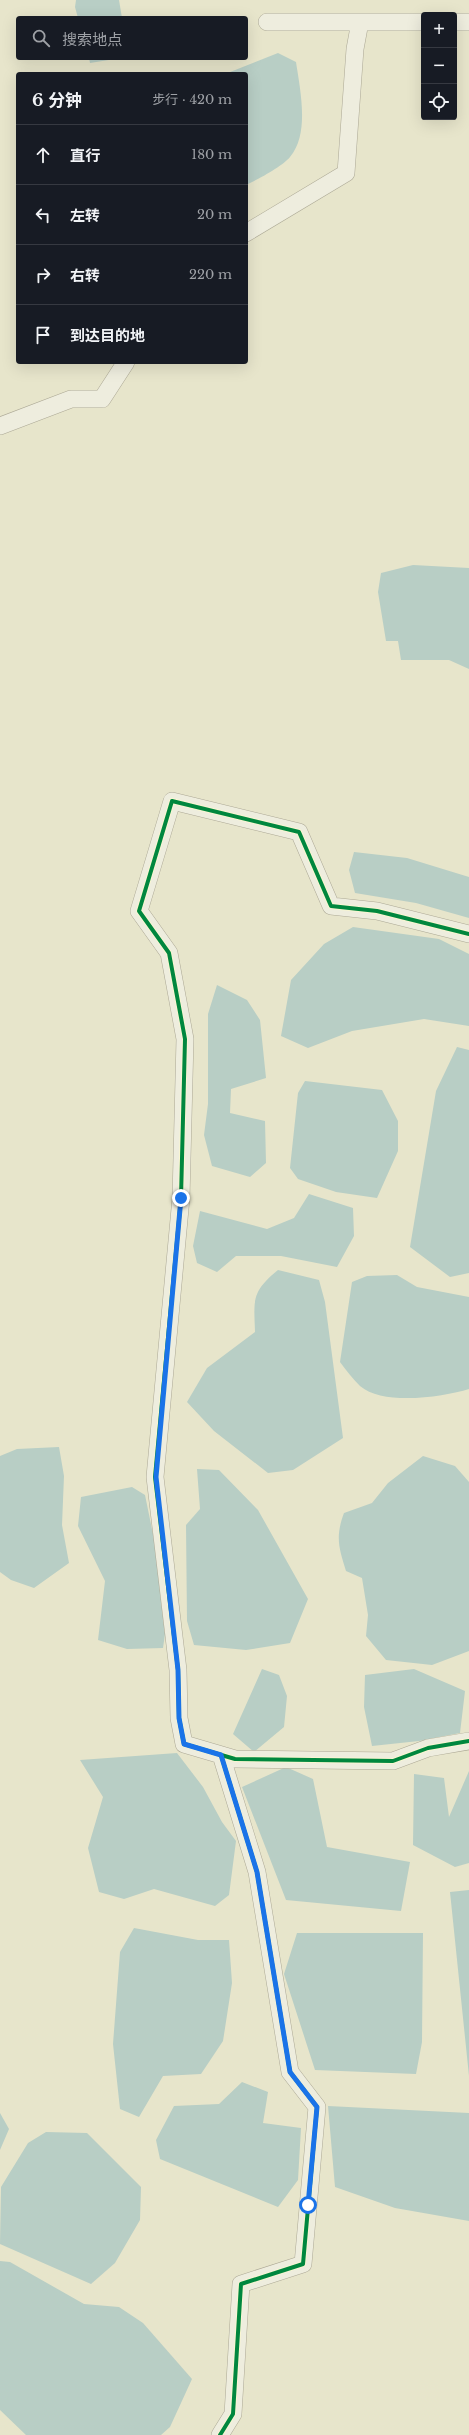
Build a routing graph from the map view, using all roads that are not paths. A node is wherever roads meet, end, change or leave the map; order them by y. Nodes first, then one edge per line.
1 (267, 22) dead end
2 (360, 22) junction
3 (421, 22) edge
4 (457, 22) edge
5 (469, 22) edge
6 (248, 232) edge
7 (125, 364) edge
8 (0, 426) edge
9 (469, 934) edge
10 (469, 1741) edge
11 (221, 1755) junction
12 (220, 2435) edge

1 - 2 street
2 - 3 street
2 - 6 street
4 - 5 street
7 - 8 street
9 - 11 street
10 - 11 street
11 - 12 street

